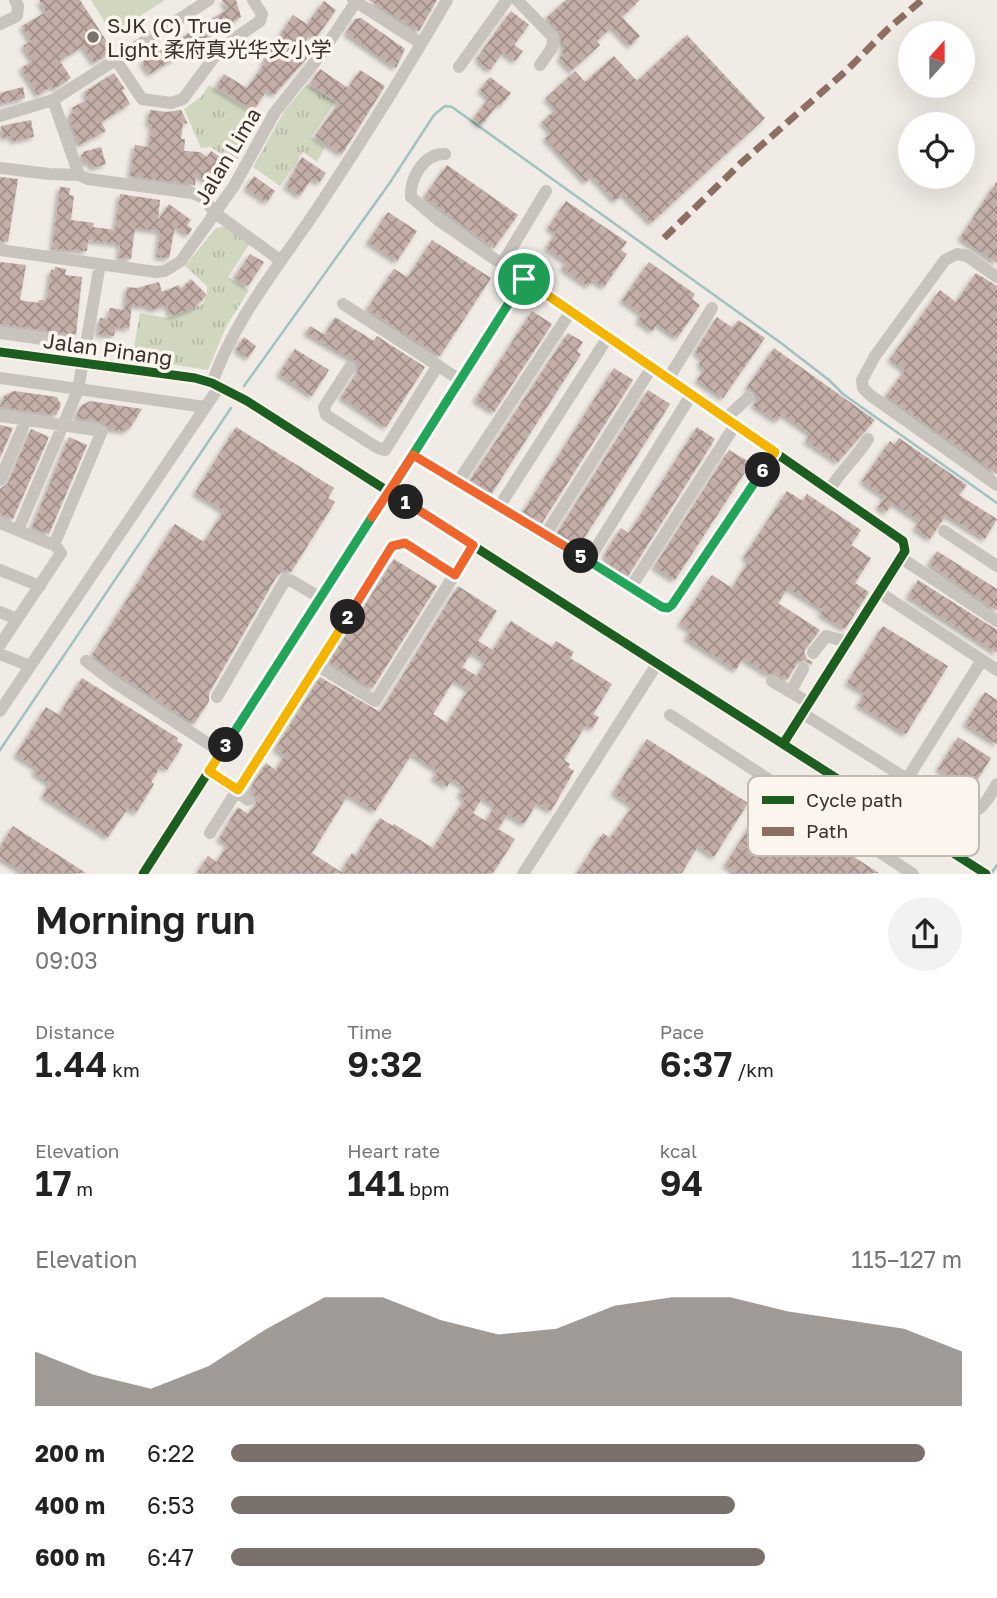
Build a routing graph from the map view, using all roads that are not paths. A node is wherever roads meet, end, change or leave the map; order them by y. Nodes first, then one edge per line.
1 (15, 0) edge
2 (209, 0) edge
3 (253, 0) edge
4 (447, 0) edge
5 (507, 0) edge
6 (517, 0) edge
7 (354, 1) edge
8 (0, 24) edge
9 (420, 43) junction
10 (116, 60) junction
11 (540, 65) dead end
12 (459, 67) dead end
13 (53, 100) junction
14 (0, 116) edge
15 (445, 154) dead end
16 (0, 167) edge
17 (79, 175) junction
18 (547, 191) dead end
19 (215, 213) junction
20 (0, 250) edge
21 (280, 260) junction
22 (100, 264) junction
23 (502, 264) junction
24 (997, 277) edge
25 (524, 279) junction
26 (343, 304) dead end
27 (712, 308) dead end
28 (571, 311) junction
29 (0, 333) edge
30 (608, 337) junction
31 (86, 345) junction
32 (0, 352) edge
33 (83, 363) junction
34 (438, 365) junction
35 (350, 368) dead end
36 (652, 368) junction
37 (668, 379) junction
38 (460, 380) junction
39 (1, 381) edge
40 (216, 385) junction
41 (78, 390) junction
42 (691, 394) junction
43 (749, 397) dead end
44 (205, 407) junction
45 (0, 416) edge
46 (26, 419) junction
47 (731, 421) junction
48 (64, 425) junction
49 (868, 439) dead end
50 (775, 452) junction
51 (413, 455) junction
52 (0, 480) edge
53 (458, 482) junction
54 (997, 485) edge
55 (829, 490) junction
56 (390, 491) junction
57 (499, 507) junction
58 (0, 523) edge
59 (18, 530) junction
60 (944, 531) dead end
61 (545, 535) junction
62 (54, 545) junction
63 (473, 545) junction
64 (901, 558) junction
65 (589, 561) junction
66 (997, 566) edge
67 (0, 570) edge
68 (455, 575) junction
69 (40, 586) junction
70 (631, 587) junction
71 (879, 592) junction
72 (319, 597) junction
73 (0, 612) edge
74 (18, 619) junction
75 (997, 621) edge
76 (848, 642) junction
77 (0, 645) edge
78 (813, 653) dead end
79 (0, 654) edge
80 (982, 660) junction
81 (86, 661) dead end
82 (657, 664) junction
83 (30, 666) junction
84 (317, 666) junction
85 (803, 669) dead end
86 (997, 670) edge
87 (772, 681) dead end
88 (791, 691) junction
89 (217, 696) dead end
90 (806, 708) junction
91 (0, 711) edge
92 (670, 715) dead end
93 (783, 744) junction
94 (221, 752) junction
95 (209, 771) junction
96 (765, 776) edge
97 (832, 776) edge
98 (902, 776) edge
99 (908, 776) edge
100 (997, 784) edge
101 (238, 790) junction
102 (248, 800) dead end
103 (979, 810) edge
104 (210, 833) dead end
105 (887, 856) edge
106 (958, 856) edge
107 (983, 872) edge
108 (143, 873) edge
109 (523, 873) edge
110 (913, 873) edge

1 - 8 street
2 - 10 street
3 - 10 street
4 - 9 street
5 - 12 street
6 - 11 street
7 - 9 street
7 - 19 street, Jalan Lima
9 - 21 street
10 - 13 street
13 - 14 street
13 - 17 street
15 - 23 street
16 - 17 street
17 - 19 street
18 - 23 street
19 - 21 street
19 - 22 street, Jalan Lima
20 - 22 street, Jalan Lima
21 - 40 street
22 - 31 street
23 - 25 street
24 - 54 street
25 - 28 street
25 - 38 street
26 - 34 street
27 - 37 street
28 - 30 street
28 - 53 street
29 - 31 street
30 - 36 street
30 - 57 street
31 - 33 street
32 - 33 street, Jalan Pinang
33 - 40 street, Jalan Pinang
33 - 41 street
34 - 35 street
34 - 38 street
36 - 37 street
36 - 61 street
37 - 42 street
38 - 51 street
39 - 41 street
40 - 44 street
40 - 56 street, Jalan Pinang
41 - 44 street
41 - 48 street
42 - 47 street
42 - 65 street
43 - 47 street
44 - 83 street
45 - 46 street
46 - 48 street
46 - 52 street
47 - 50 street
47 - 70 street
48 - 59 street
48 - 62 street
49 - 55 street
50 - 55 street
50 - 70 street
51 - 53 street
51 - 56 street
53 - 57 street
55 - 64 street
56 - 63 street, Jalan Pinang
56 - 72 street
57 - 61 street
58 - 59 street
59 - 62 street
60 - 66 street
61 - 65 street
62 - 69 street
63 - 68 street
63 - 82 street, Jalan Pinang
64 - 71 street
64 - 75 street
65 - 70 street
67 - 69 street
68 - 84 street
68 - 84 street
69 - 74 street
71 - 76 street
71 - 80 street
72 - 89 street
72 - 94 street
73 - 74 street
74 - 77 street
76 - 78 street
76 - 90 street
79 - 83 street
80 - 86 street
80 - 99 street
81 - 94 street
82 - 93 street, Jalan Pinang
82 - 109 street
83 - 91 street
84 - 101 street
85 - 88 street
87 - 88 street
88 - 90 street
90 - 93 street
90 - 98 street
92 - 96 street
93 - 97 street, Jalan Pinang
94 - 95 street
95 - 101 street
95 - 108 street
100 - 103 street
101 - 102 street
101 - 104 street
105 - 110 street
106 - 107 street, Jalan Pinang

